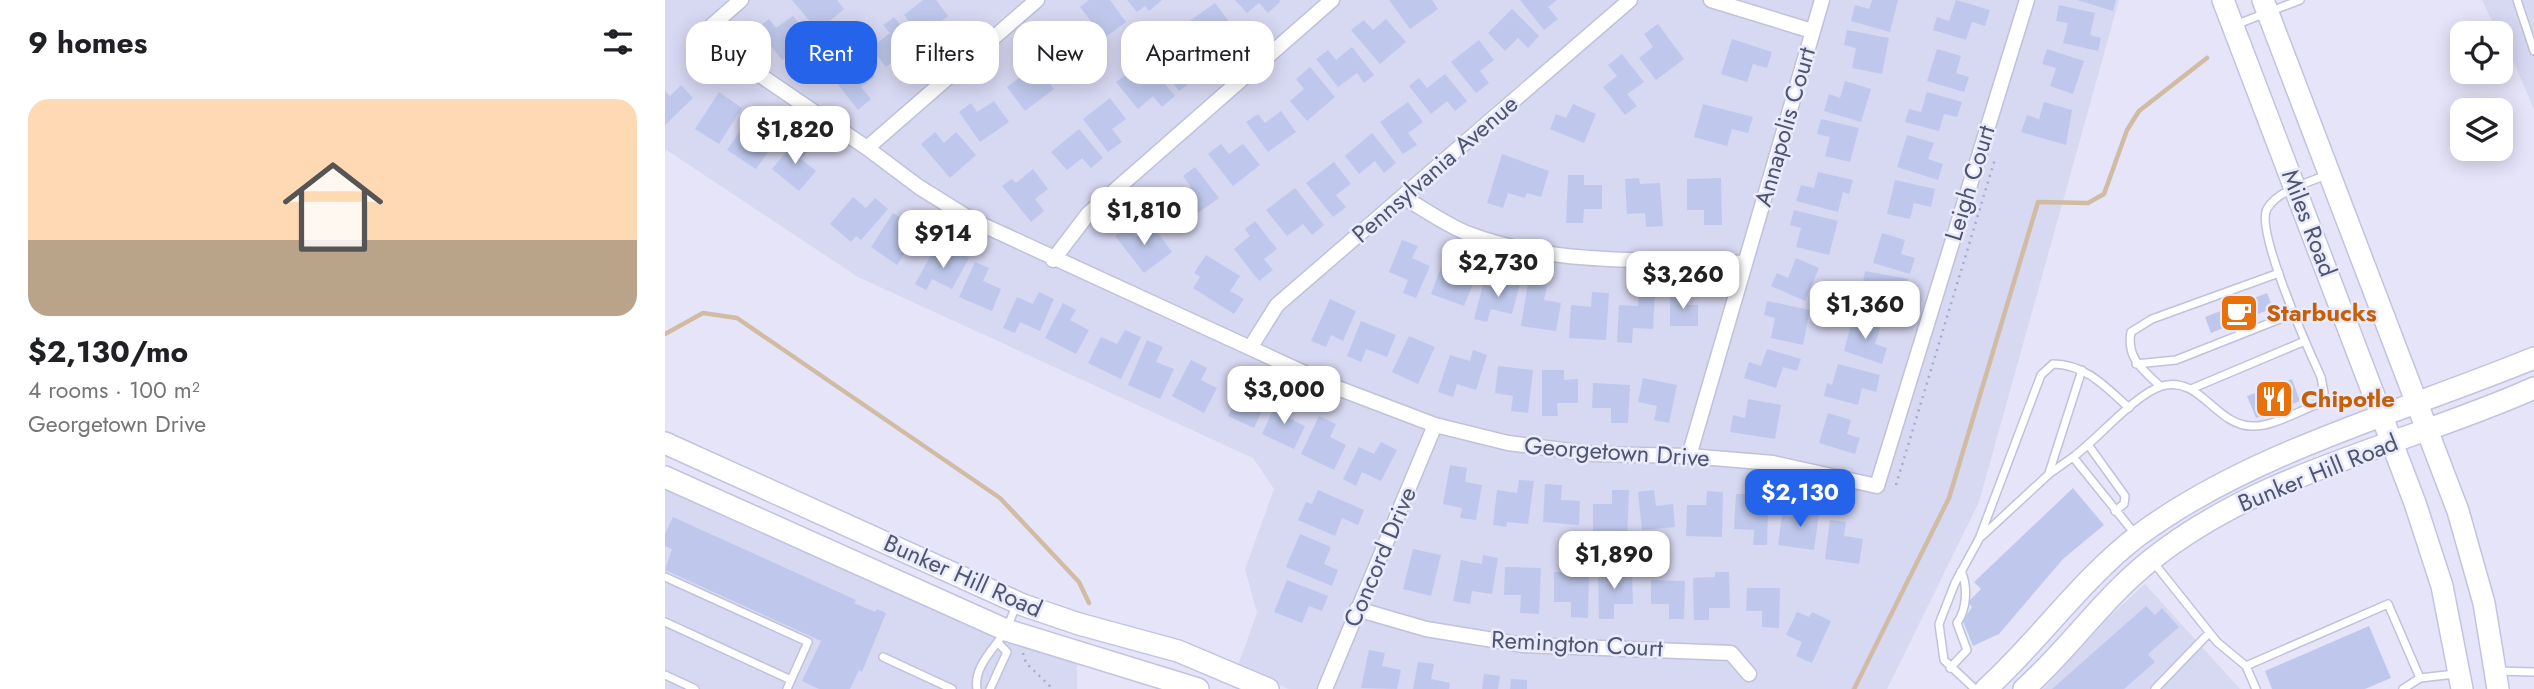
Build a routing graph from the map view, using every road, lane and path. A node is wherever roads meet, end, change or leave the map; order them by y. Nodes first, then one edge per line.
1 (741, 0) edge
2 (1037, 0) edge
3 (1332, 0) edge
4 (1630, 0) edge
5 (1711, 0) edge
6 (1822, 0) edge
7 (2027, 0) edge
8 (2224, 0) edge
9 (2300, 0) edge
10 (2517, 0) edge
11 (2265, 6) edge
12 (2233, 25) junction
13 (1812, 31) junction
14 (2534, 51) edge
15 (867, 148) junction
16 (1997, 152) dead end
17 (2331, 174) junction
18 (2296, 187) junction
19 (1403, 197) junction
20 (1053, 260) junction
21 (1745, 263) junction
22 (2280, 274) junction
23 (2295, 313) junction
24 (2305, 341) junction
25 (1250, 348) junction
26 (2534, 358) edge
27 (2136, 364) junction
28 (2082, 370) junction
29 (2160, 386) junction
30 (2534, 387) edge
31 (2191, 389) junction
32 (2418, 402) junction
33 (2129, 408) junction
34 (2382, 416) junction
35 (1435, 425) junction
36 (2428, 428) junction
37 (665, 443) edge
38 (2392, 443) junction
39 (2089, 446) junction
40 (1689, 456) junction
41 (2073, 457) junction
42 (2049, 474) junction
43 (665, 477) edge
44 (1896, 485) dead end
45 (1877, 486) joint
46 (2115, 511) junction
47 (2137, 537) junction
48 (1979, 538) junction
49 (2151, 559) junction
50 (1961, 571) junction
51 (666, 579) edge
52 (1018, 603) junction
53 (1357, 609) junction
54 (665, 622) edge
55 (2209, 633) junction
56 (1002, 636) junction
57 (1025, 648) dead end
58 (883, 657) dead end
59 (2246, 666) junction
60 (1950, 668) junction
61 (2534, 671) edge
62 (1749, 674) dead end
63 (665, 676) edge
64 (2420, 678) junction
65 (2497, 678) edge
66 (791, 680) junction
67 (2460, 681) edge
68 (695, 689) edge
69 (787, 689) edge
70 (952, 689) edge
71 (977, 689) edge
72 (990, 689) edge
73 (1053, 689) edge
74 (1198, 689) edge
75 (1268, 689) edge
76 (1325, 689) edge
77 (1975, 689) edge
78 (1986, 689) edge
79 (2024, 689) edge
80 (2155, 689) edge
81 (2256, 689) edge
82 (2403, 689) edge

1 - 15 street, Georgetown Drive
2 - 15 street
3 - 20 street
4 - 19 street, Pennsylvania Avenue
5 - 13 street
6 - 13 street, Annapolis Court
7 - 45 street, Leigh Court
8 - 12 main road, Miles Road
9 - 11 lane
10 - 14 lane
11 - 12 lane
11 - 17 main road, Miles Road
12 - 18 main road, Miles Road
13 - 21 street, Annapolis Court
15 - 20 street, Georgetown Drive
16 - 44 path
17 - 18 lane
17 - 32 main road, Miles Road
18 - 22 lane
18 - 34 main road, Miles Road
19 - 21 street
19 - 25 street, Pennsylvania Avenue
20 - 25 street, Georgetown Drive
21 - 40 street, Annapolis Court
22 - 23 lane
22 - 27 lane
23 - 24 lane
23 - 27 lane
24 - 31 lane
24 - 31 lane
25 - 35 street, Georgetown Drive
26 - 32 main road, Bunker Hill Road
27 - 29 lane
28 - 33 lane
28 - 42 lane
28 - 48 lane
29 - 31 lane
29 - 33 lane
30 - 36 main road, Bunker Hill Road
32 - 34 main road, Bunker Hill Road
32 - 36 main road, Miles Road
33 - 39 lane
34 - 38 main road, Miles Road
34 - 47 main road, Bunker Hill Road
35 - 40 street, Georgetown Drive
35 - 53 street, Concord Drive
36 - 38 main road, Bunker Hill Road
36 - 65 main road, Miles Road
37 - 52 main road, Bunker Hill Road
38 - 49 main road, Bunker Hill Road
38 - 67 main road, Miles Road
39 - 41 lane
39 - 46 lane
40 - 45 street, Georgetown Drive
41 - 42 lane
41 - 46 lane
42 - 48 lane
43 - 56 main road, Bunker Hill Road
46 - 47 lane
47 - 49 main road
47 - 78 main road, Bunker Hill Road
48 - 50 lane
49 - 55 lane
49 - 79 main road, Bunker Hill Road
50 - 60 lane
50 - 60 lane
51 - 66 lane
52 - 56 lane
52 - 75 main road, Bunker Hill Road
53 - 62 street, Remington Court
53 - 76 street, Concord Drive
54 - 66 lane
55 - 59 lane
55 - 80 lane
56 - 71 lane
56 - 72 lane
56 - 74 main road, Bunker Hill Road
57 - 73 path
58 - 70 lane
59 - 64 lane
59 - 81 lane
60 - 77 lane
61 - 65 lane
63 - 68 lane
64 - 67 lane
64 - 82 lane
65 - 67 main road
66 - 69 lane

